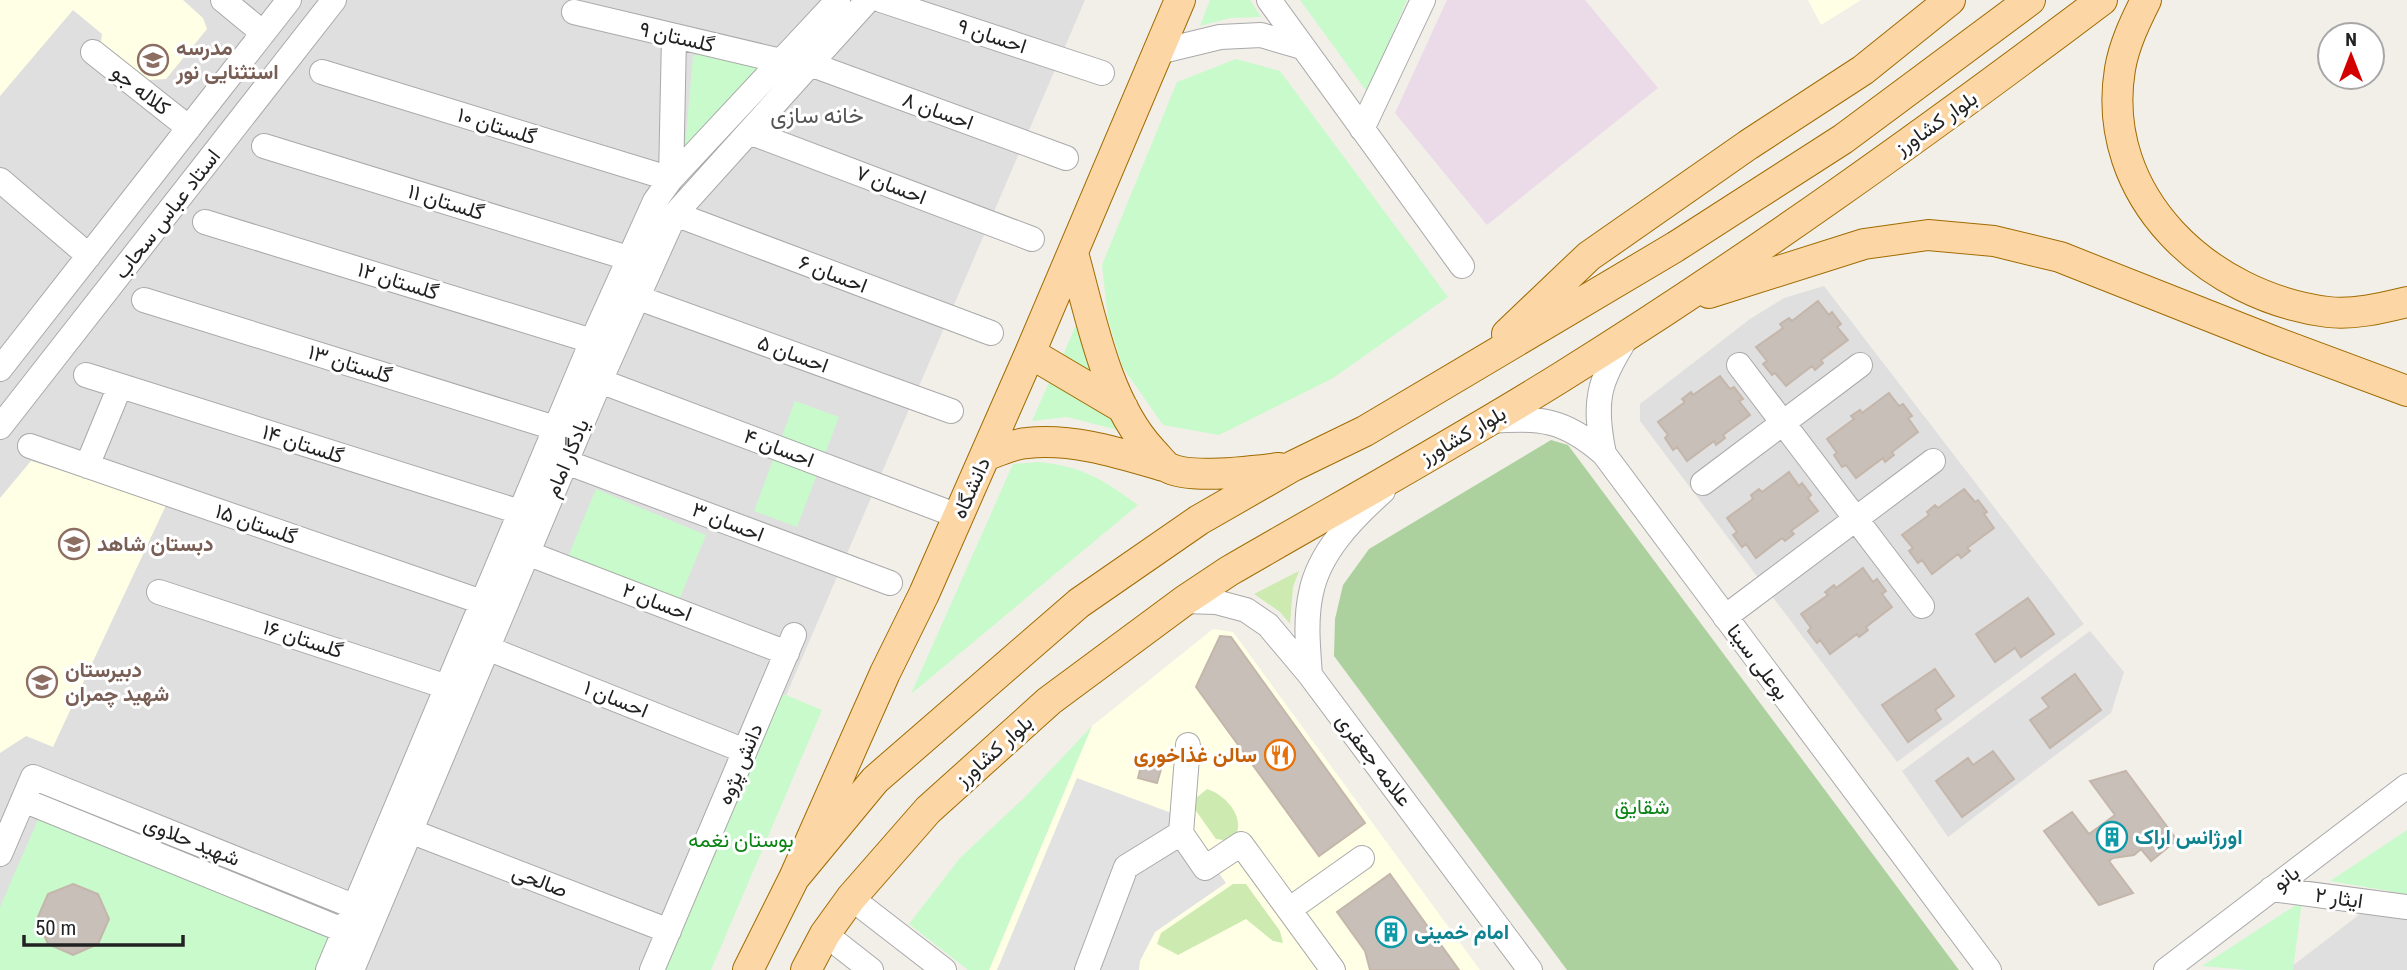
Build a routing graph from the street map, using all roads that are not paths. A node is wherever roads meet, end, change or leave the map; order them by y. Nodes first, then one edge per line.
1 (223, 0) edge
2 (289, 0) edge
3 (334, 0) edge
4 (838, 0) edge
5 (868, 0) edge
6 (881, 0) edge
7 (1180, 0) edge
8 (1269, 0) edge
9 (1423, 0) edge
10 (1950, 0) edge
11 (2030, 0) edge
12 (2102, 0) edge
13 (2146, 0) edge
14 (574, 12) dead end
15 (263, 33) junction
16 (674, 37) junction
17 (1302, 47) junction
18 (93, 52) dead end
19 (1158, 52) junction
20 (781, 61) junction
21 (810, 64) junction
22 (322, 72) dead end
23 (1102, 73) dead end
24 (189, 128) junction
25 (1362, 130) junction
26 (749, 132) junction
27 (264, 146) dead end
28 (1066, 158) dead end
29 (671, 179) junction
30 (0, 180) edge
31 (675, 214) junction
32 (205, 222) dead end
33 (1032, 239) dead end
34 (1073, 253) junction
35 (89, 256) junction
36 (628, 258) junction
37 (1462, 266) dead end
38 (636, 297) junction
39 (144, 300) dead end
40 (2407, 302) edge
41 (1675, 304) junction
42 (991, 333) dead end
43 (1628, 335) junction
44 (592, 341) junction
45 (1030, 353) junction
46 (1739, 365) dead end
47 (1860, 365) dead end
48 (0, 369) edge
49 (1468, 371) junction
50 (86, 375) dead end
51 (600, 381) junction
52 (120, 386) junction
53 (2407, 391) edge
54 (1123, 408) junction
55 (951, 411) dead end
56 (1488, 421) junction
57 (1783, 423) junction
58 (0, 427) edge
59 (555, 428) junction
60 (30, 446) dead end
61 (1604, 454) junction
62 (985, 456) junction
63 (566, 461) junction
64 (1933, 461) dead end
65 (86, 466) junction
66 (1293, 466) junction
67 (1410, 466) junction
68 (1168, 467) junction
69 (1703, 483) dead end
70 (520, 512) junction
71 (958, 516) junction
72 (1856, 519) junction
73 (527, 553) junction
74 (890, 583) dead end
75 (159, 592) dead end
76 (1184, 601) junction
77 (482, 602) junction
78 (1922, 606) dead end
79 (1725, 617) junction
80 (790, 644) joint
81 (487, 648) junction
82 (1310, 675) junction
83 (446, 687) junction
84 (1188, 745) dead end
85 (745, 751) junction
86 (2407, 786) edge
87 (23, 800) junction
88 (410, 831) junction
89 (1181, 833) junction
90 (181, 837) junction
91 (3, 840) edge
92 (1362, 858) dead end
93 (172, 860) junction
94 (794, 878) junction
95 (2272, 889) junction
96 (850, 898) junction
97 (2407, 907) edge
98 (1290, 909) junction
99 (364, 911) junction
100 (669, 931) junction
101 (825, 934) junction
102 (355, 935) junction
103 (328, 970) edge
104 (352, 970) edge
105 (652, 970) edge
106 (748, 970) edge
107 (806, 970) edge
108 (872, 970) edge
109 (944, 970) edge
110 (1087, 970) edge
111 (1333, 970) edge
112 (1531, 970) edge
113 (1989, 970) edge
114 (2166, 970) edge

1 - 15 street
2 - 15 street, استاد عباس سحاب
3 - 58 street, استاد عباس سحاب
4 - 20 street, یادگار امام
5 - 21 street, یادگار امام
6 - 23 street, احسان ۹
7 - 19 main road, دانشگاه
8 - 17 street
9 - 25 street
10 - 49 main road
11 - 49 main road, بلوار کشاورز
12 - 41 main road, بلوار کشاورز
13 - 40 main road
14 - 16 street, گلستان ۹
15 - 24 street, استاد عباس سحاب
16 - 20 street, گلستان ۹
16 - 29 street
17 - 19 street
17 - 25 street
18 - 24 street, کلاله جو
19 - 34 main road, دانشگاه
20 - 29 street, یادگار امام
21 - 26 street, یادگار امام
21 - 28 street, احسان ۸
22 - 29 street, گلستان ۱۰
24 - 35 street, استاد عباس سحاب
25 - 37 street
26 - 31 street, یادگار امام
26 - 33 street, احسان ۷
27 - 36 street, گلستان ۱۱
29 - 36 street, یادگار امام
30 - 35 street
31 - 38 street, یادگار امام
31 - 42 street, احسان ۶
32 - 44 street, گلستان ۱۲
34 - 45 main road, دانشگاه
34 - 54 main road
35 - 48 street, استاد عباس سحاب
36 - 44 street, یادگار امام
38 - 51 street, یادگار امام
38 - 55 street, احسان ۵
39 - 59 street, گلستان ۱۳
41 - 43 main road, بلوار کشاورز
41 - 53 main road
43 - 56 main road, بلوار کشاورز
43 - 61 street
44 - 59 street, یادگار امام
45 - 54 main road
45 - 62 main road, دانشگاه
46 - 57 street
47 - 57 street
49 - 66 main road, بلوار کشاورز
50 - 52 street, گلستان ۱۴
51 - 63 street, یادگار امام
51 - 71 street, احسان ۴
52 - 65 street
52 - 70 street, گلستان ۱۴
54 - 68 main road
56 - 61 street, بوعلی سینا
56 - 67 main road, بلوار کشاورز
57 - 69 street
57 - 72 street
59 - 70 street, یادگار امام
60 - 65 street, گلستان ۱۵
61 - 79 street, بوعلی سینا
62 - 68 main road
62 - 71 main road, دانشگاه
63 - 73 street, یادگار امام
63 - 74 street, احسان ۳
64 - 72 street
65 - 77 street, گلستان ۱۵
66 - 68 main road
66 - 94 main road, بلوار کشاورز
67 - 76 main road, بلوار کشاورز
67 - 82 street
70 - 77 street, یادگار امام
71 - 94 main road, دانشگاه
72 - 78 street
72 - 79 street
73 - 80 street, احسان ۲
73 - 81 street, یادگار امام
75 - 83 street, گلستان ۱۶
76 - 82 street, علامه جعفری
76 - 96 main road, بلوار کشاورز
77 - 83 street, یادگار امام
79 - 113 street, بوعلی سینا
80 - 85 street, دانش پژوه
81 - 85 street, احسان ۱
81 - 88 street, یادگار امام
82 - 112 street, علامه جعفری
83 - 99 street, یادگار امام
84 - 89 street
85 - 100 street, دانش پژوه
86 - 95 street, بانو
87 - 90 street, شهید حلاوی
87 - 91 street, شهید حلاوی
87 - 93 street, شهید حلاوی
88 - 99 street, یادگار امام
88 - 100 street, صالحی
89 - 98 street
89 - 110 street
90 - 93 street
90 - 99 street, شهید حلاوی
92 - 98 street
93 - 102 street, شهید حلاوی
94 - 106 main road, دانشگاه
95 - 97 street, ایثار ۲
95 - 114 street, بانو
96 - 101 main road
96 - 109 street
98 - 111 street
99 - 102 street, یادگار امام
100 - 105 street, دانش پژوه
101 - 107 main road
101 - 108 street
102 - 103 street, یادگار امام
102 - 104 street, یادگار امام

